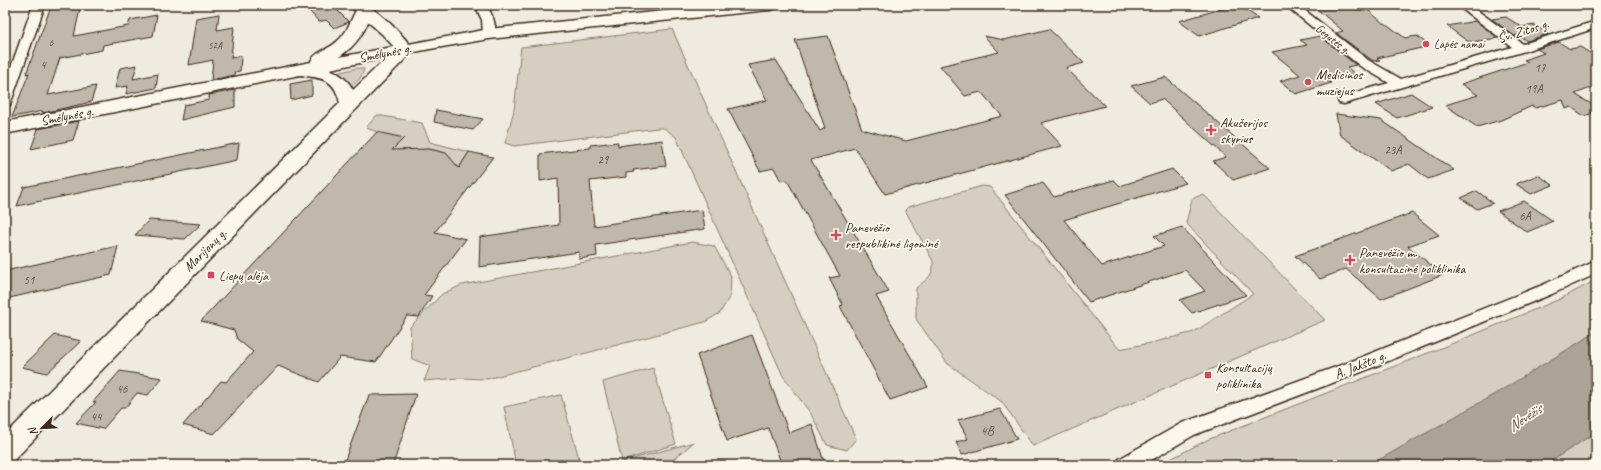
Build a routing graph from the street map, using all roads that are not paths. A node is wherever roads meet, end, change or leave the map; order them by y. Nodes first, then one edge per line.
1 (39, 5) edge
2 (481, 5) edge
3 (770, 5) edge
4 (1291, 5) edge
5 (1463, 5) edge
6 (360, 8) edge
7 (1596, 24) edge
8 (489, 34) junction
9 (1521, 48) junction
10 (405, 49) junction
11 (302, 70) junction
12 (1398, 84) junction
13 (1344, 100) dead end
14 (5, 102) edge
15 (348, 104) junction
16 (5, 128) edge
17 (1596, 267) edge
18 (5, 452) edge
19 (1126, 465) edge

1 - 14 street
2 - 8 street
3 - 8 highway, Smėlynės g.
4 - 12 street, Gegutės g.
5 - 9 street
6 - 10 main road
6 - 11 highway
7 - 9 street, Šv. Zitos g.
8 - 10 highway, Smėlynės g.
9 - 12 street, Šv. Zitos g.
10 - 11 highway, Smėlynės g.
10 - 15 main road, Marijonų g.
11 - 15 main road
11 - 16 highway, Smėlynės g.
12 - 13 street, Šv. Zitos g.
15 - 18 main road, Marijonų g.
17 - 19 street, A. Jakšto g.

